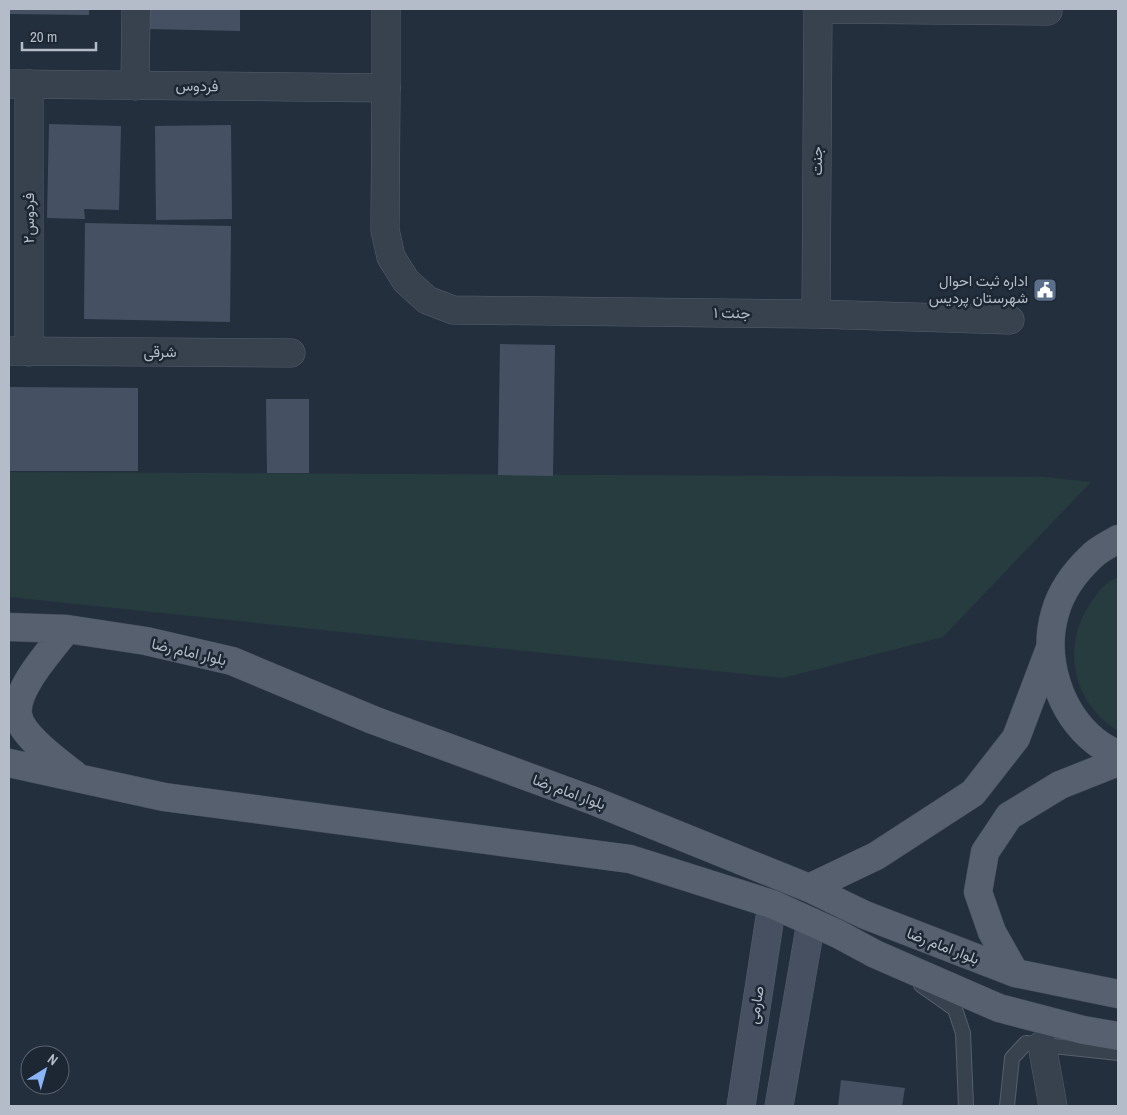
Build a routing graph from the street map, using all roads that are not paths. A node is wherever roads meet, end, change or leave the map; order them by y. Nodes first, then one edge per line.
1 (136, 9) edge
2 (386, 9) edge
3 (818, 9) edge
4 (823, 9) edge
5 (1048, 11) dead end
6 (19, 84) edge
7 (135, 86) junction
8 (386, 88) junction
9 (816, 314) junction
10 (1010, 320) dead end
11 (19, 352) edge
12 (291, 353) dead end
13 (1118, 539) edge
14 (9, 626) edge
15 (67, 629) junction
16 (1050, 648) junction
17 (1118, 755) edge
18 (1118, 762) edge
19 (9, 763) edge
20 (79, 777) junction
21 (809, 888) junction
22 (772, 904) junction
23 (811, 922) junction
24 (875, 954) junction
25 (1015, 974) junction
26 (1118, 994) edge
27 (1118, 1036) edge
28 (1042, 1045) junction
29 (1118, 1053) edge
30 (741, 1106) edge
31 (779, 1106) edge
32 (966, 1106) edge
33 (1007, 1106) edge
34 (1053, 1106) edge

1 - 7 street
2 - 8 street
3 - 9 street, جنت
4 - 5 street
6 - 7 street, فردوس
6 - 11 street, فردوس۲
7 - 8 street, فردوس
8 - 9 street, جنت ۱
9 - 10 street, جنت ۱
11 - 12 street, شرقی
13 - 16 main road
14 - 15 main road, بلوار امام رضا
15 - 20 main road
15 - 21 main road, بلوار امام رضا
16 - 17 main road
16 - 21 main road
18 - 25 main road
19 - 20 main road
20 - 22 main road
21 - 25 main road, بلوار امام رضا
22 - 23 main road
22 - 30 main road, صارمی
23 - 24 main road
23 - 31 main road
24 - 27 main road
24 - 32 lane
25 - 26 main road, بلوار امام رضا
28 - 29 lane
28 - 33 lane
28 - 34 street

